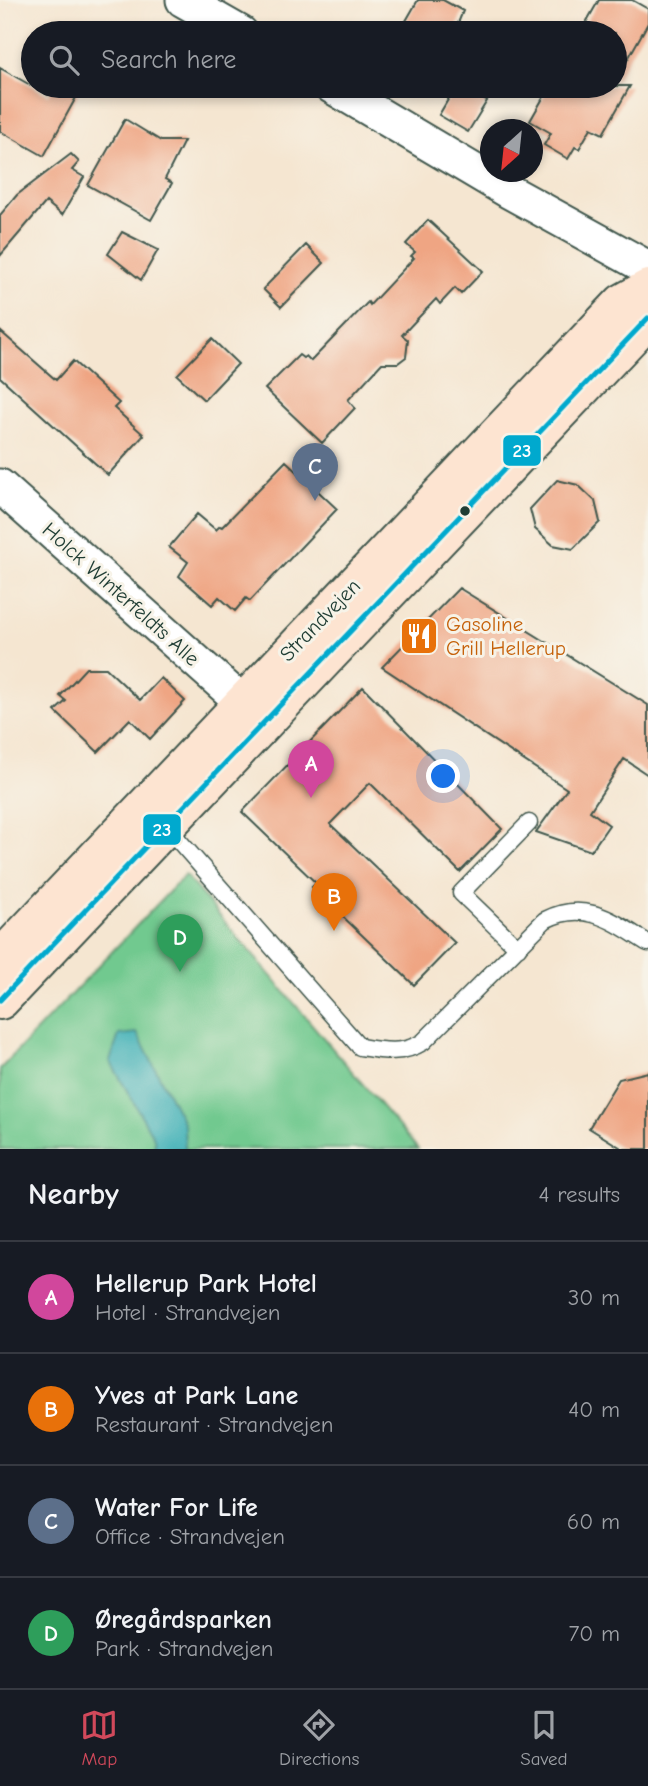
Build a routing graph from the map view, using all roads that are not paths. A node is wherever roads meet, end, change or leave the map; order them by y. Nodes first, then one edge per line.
1 (183, 0) edge
2 (220, 21) edge
3 (351, 98) edge
4 (648, 268) edge
5 (648, 289) edge
6 (648, 318) edge
7 (0, 486) edge
8 (242, 702) junction
9 (529, 823) dead end
10 (165, 825) junction
11 (648, 943) edge
12 (518, 948) junction
13 (0, 960) edge
14 (0, 1000) edge

1 - 2 street
3 - 4 street
5 - 8 main road, Strandvejen
6 - 10 main road, Strandvejen
7 - 8 street, Holck Winterfeldts Alle
8 - 13 main road, Strandvejen
9 - 12 lane
10 - 12 lane
10 - 14 main road, Strandvejen
11 - 12 lane

